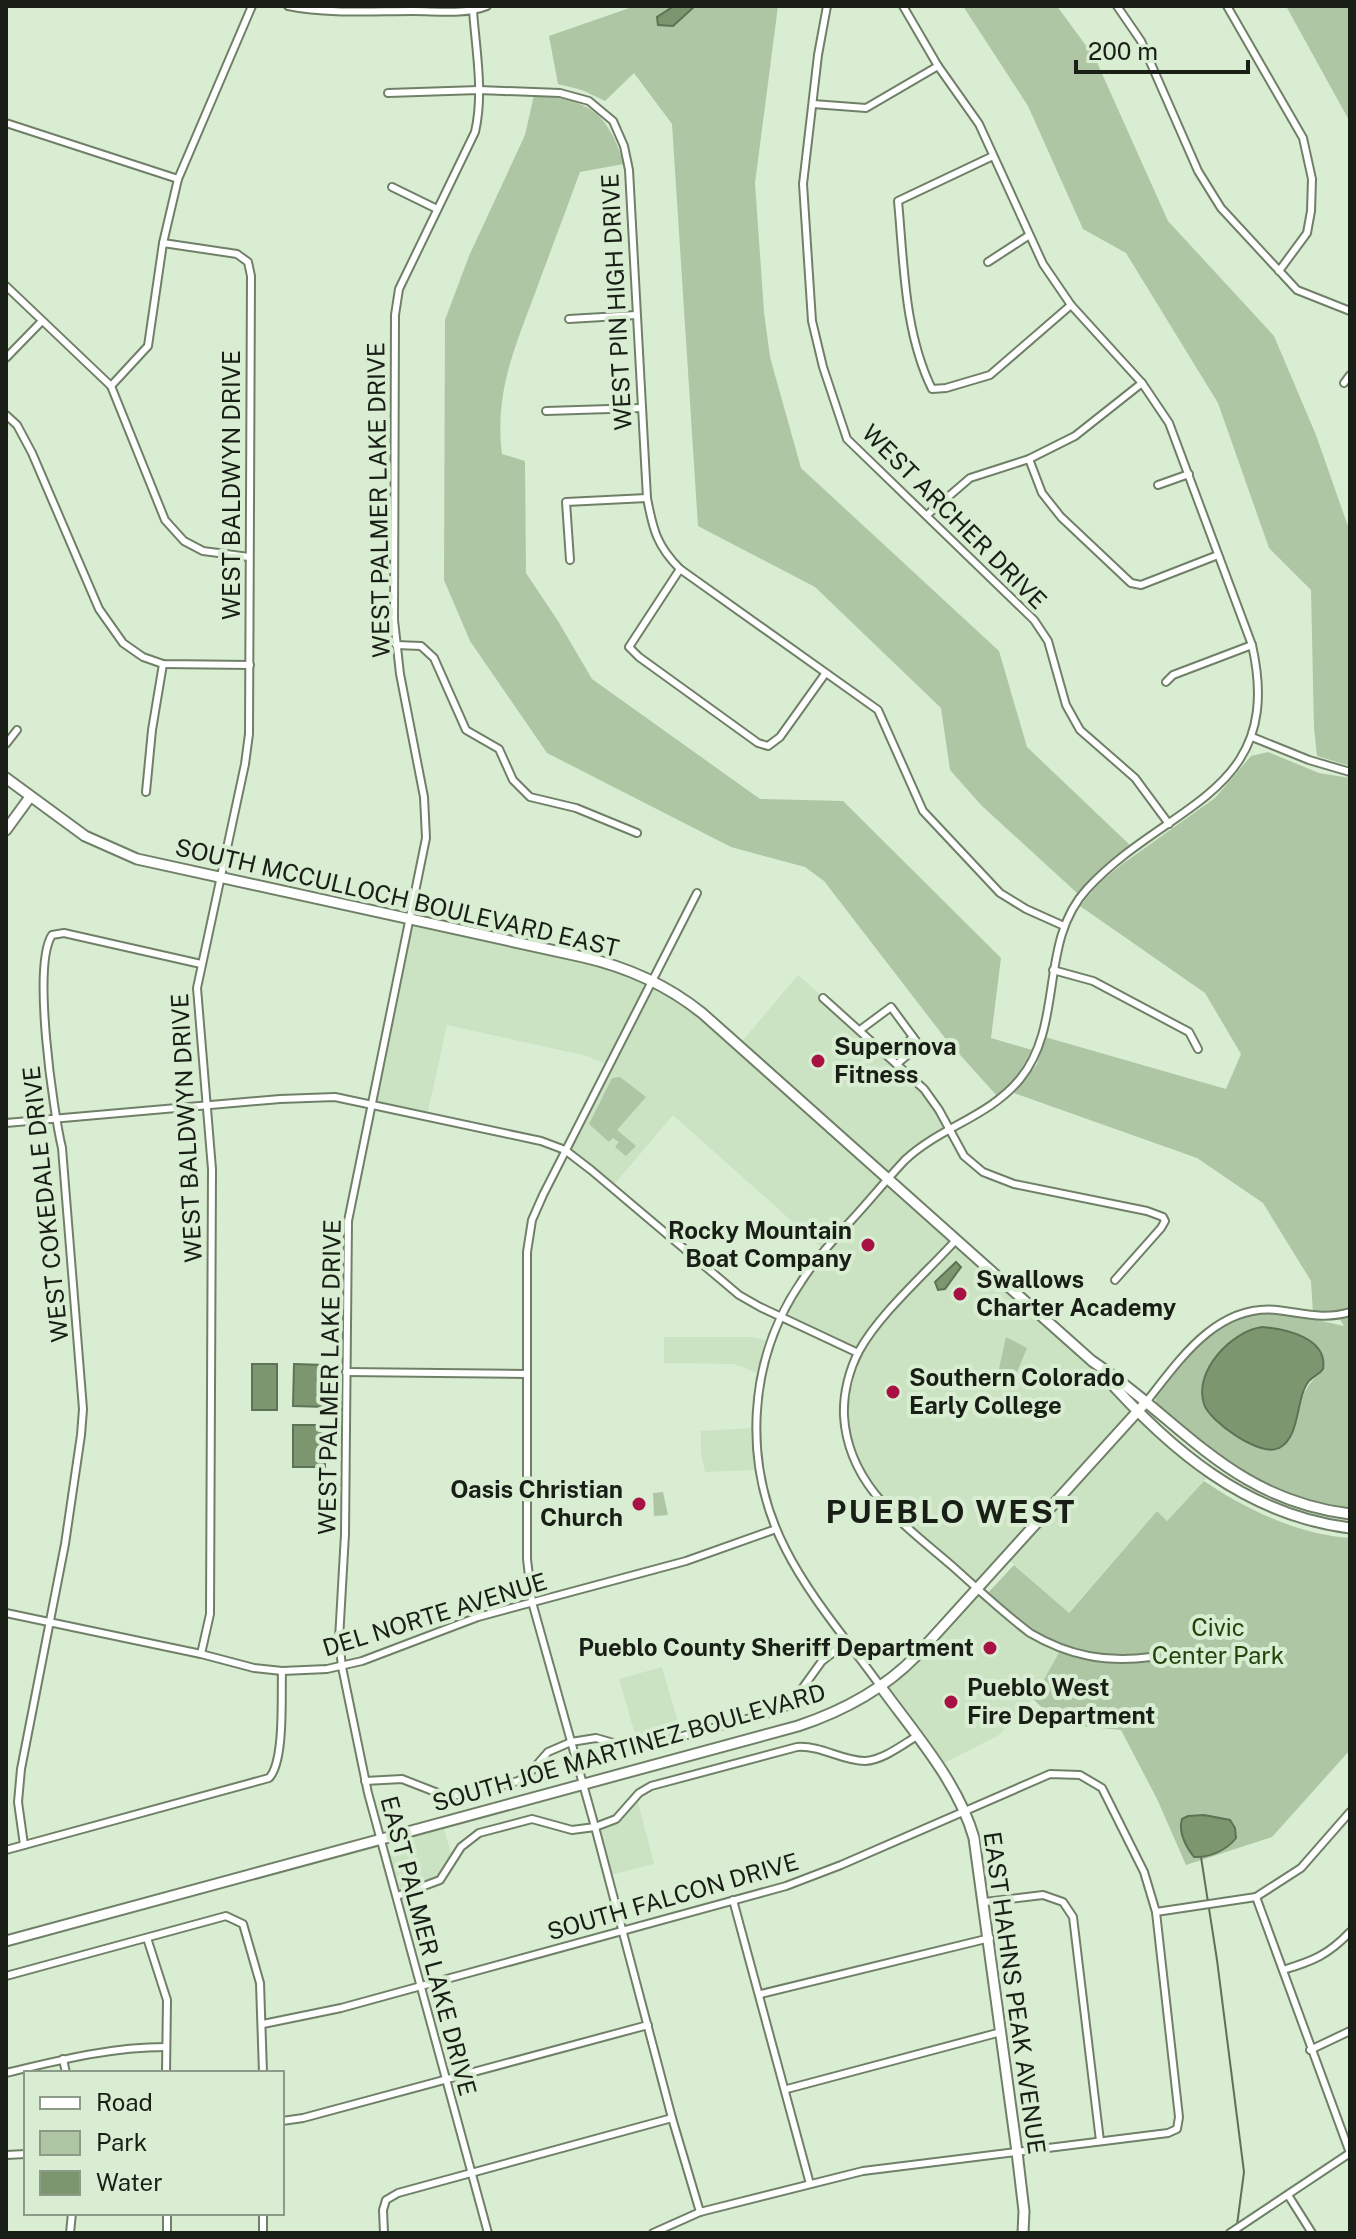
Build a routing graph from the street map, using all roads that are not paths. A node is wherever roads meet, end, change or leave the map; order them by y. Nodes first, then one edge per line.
1 (252, 6) edge
2 (288, 6) edge
3 (487, 6) edge
4 (827, 6) edge
5 (903, 6) edge
6 (1117, 6) edge
7 (1227, 6) edge
8 (394, 9) edge
9 (473, 11) junction
10 (938, 66) junction
11 (479, 90) junction
12 (388, 93) dead end
13 (813, 104) junction
14 (6, 123) edge
15 (993, 156) junction
16 (178, 179) junction
17 (392, 187) dead end
18 (437, 209) junction
19 (1028, 236) junction
20 (163, 243) junction
21 (988, 262) dead end
22 (1279, 271) junction
23 (6, 286) edge
24 (1071, 305) junction
25 (1350, 311) edge
26 (636, 315) junction
27 (569, 319) dead end
28 (42, 321) junction
29 (6, 358) edge
30 (1350, 375) edge
31 (1142, 383) junction
32 (1344, 383) dead end
33 (111, 386) junction
34 (642, 408) junction
35 (546, 411) dead end
36 (6, 415) edge
37 (1029, 459) junction
38 (1189, 474) junction
39 (1158, 485) dead end
40 (647, 498) junction
41 (927, 515) junction
42 (1218, 555) junction
43 (249, 557) junction
44 (570, 560) dead end
45 (680, 569) junction
46 (396, 645) junction
47 (1252, 645) junction
48 (163, 664) junction
49 (250, 665) junction
50 (825, 674) junction
51 (1166, 682) dead end
52 (17, 730) dead end
53 (1252, 737) junction
54 (6, 744) edge
55 (1350, 772) edge
56 (6, 778) edge
57 (146, 792) dead end
58 (30, 797) junction
59 (1169, 824) junction
60 (6, 830) edge
61 (637, 833) dead end
62 (221, 878) junction
63 (697, 893) dead end
64 (411, 919) junction
65 (1064, 926) junction
66 (201, 964) junction
67 (1053, 970) junction
68 (652, 981) junction
69 (823, 998) dead end
70 (860, 1030) junction
71 (913, 1037) junction
72 (1198, 1049) dead end
73 (891, 1058) junction
74 (897, 1064) junction
75 (371, 1104) junction
76 (208, 1106) junction
77 (55, 1119) junction
78 (6, 1123) edge
79 (949, 1129) junction
80 (565, 1150) junction
81 (888, 1179) junction
82 (956, 1240) junction
83 (1115, 1280) dead end
84 (1350, 1312) edge
85 (780, 1317) junction
86 (858, 1353) junction
87 (1092, 1361) junction
88 (346, 1372) junction
89 (527, 1374) junction
90 (1147, 1401) junction
91 (1138, 1411) junction
92 (1350, 1514) edge
93 (1350, 1528) edge
94 (776, 1529) junction
95 (977, 1588) junction
96 (532, 1602) junction
97 (6, 1613) edge
98 (49, 1622) junction
99 (848, 1641) junction
100 (201, 1654) junction
101 (1151, 1657) dead end
102 (342, 1667) junction
103 (282, 1671) junction
104 (881, 1687) junction
105 (917, 1736) junction
106 (571, 1742) junction
107 (365, 1781) junction
108 (583, 1784) junction
109 (966, 1812) junction
110 (1350, 1812) edge
111 (595, 1827) junction
112 (380, 1839) junction
113 (24, 1845) junction
114 (6, 1850) edge
115 (397, 1896) junction
116 (1256, 1897) junction
117 (733, 1900) junction
118 (985, 1902) junction
119 (1156, 1912) junction
120 (623, 1931) junction
121 (1350, 1932) edge
122 (147, 1938) junction
123 (990, 1938) junction
124 (6, 1941) edge
125 (1283, 1970) junction
126 (6, 1976) edge
127 (420, 1986) junction
128 (761, 1994) junction
129 (263, 2024) junction
130 (648, 2025) junction
131 (1350, 2031) edge
132 (1001, 2032) junction
133 (166, 2047) junction
134 (1310, 2050) junction
135 (63, 2059) junction
136 (66, 2071) edge
137 (166, 2071) edge
138 (263, 2071) edge
139 (6, 2073) edge
140 (446, 2081) junction
141 (787, 2089) junction
142 (672, 2118) junction
143 (284, 2121) edge
144 (1100, 2141) junction
145 (1017, 2152) junction
146 (1350, 2153) edge
147 (472, 2175) junction
148 (810, 2184) junction
149 (1288, 2195) junction
150 (700, 2212) junction
151 (384, 2233) edge
152 (488, 2233) edge
153 (653, 2233) edge
154 (1023, 2233) edge
155 (1230, 2233) edge
156 (1312, 2233) edge

1 - 16 street
2 - 8 street
3 - 9 street
4 - 13 street, WEST ARCHER DRIVE
5 - 10 street, EAST HAHNS PEAK AVENUE
6 - 22 street
7 - 22 street
8 - 9 street
9 - 11 street, WEST PALMER LAKE DRIVE
10 - 13 street
10 - 15 street, EAST HAHNS PEAK AVENUE
11 - 12 street, WEST PIN HIGH DRIVE
11 - 18 street, WEST PALMER LAKE DRIVE
11 - 26 street, WEST PIN HIGH DRIVE
13 - 41 street, WEST ARCHER DRIVE
14 - 16 street
15 - 19 street, EAST HAHNS PEAK AVENUE
15 - 24 street
16 - 20 street
17 - 18 street
18 - 46 street, WEST PALMER LAKE DRIVE
19 - 21 street
19 - 24 street, EAST HAHNS PEAK AVENUE
20 - 33 street
20 - 43 street, WEST BALDWYN DRIVE
22 - 25 street
23 - 28 street
24 - 31 street, EAST HAHNS PEAK AVENUE
26 - 27 street
26 - 34 street, WEST PIN HIGH DRIVE
28 - 29 street
28 - 33 street
30 - 32 street
31 - 37 street
31 - 38 street, EAST HAHNS PEAK AVENUE
33 - 43 street
34 - 35 street
34 - 40 street, WEST PIN HIGH DRIVE
36 - 48 street
37 - 41 street
37 - 42 street
38 - 39 street
38 - 42 street, EAST HAHNS PEAK AVENUE
40 - 44 street
40 - 45 street, WEST PIN HIGH DRIVE
41 - 59 street, WEST ARCHER DRIVE
42 - 47 street, EAST HAHNS PEAK AVENUE
43 - 49 street, WEST BALDWYN DRIVE
45 - 50 street, WEST PIN HIGH DRIVE
45 - 50 street
46 - 61 street
46 - 64 street, WEST PALMER LAKE DRIVE
47 - 51 street
47 - 53 street, EAST HAHNS PEAK AVENUE
48 - 49 street
48 - 57 street
49 - 62 street, WEST BALDWYN DRIVE
50 - 65 street, WEST PIN HIGH DRIVE
52 - 54 street
53 - 55 street
53 - 59 street, EAST HAHNS PEAK AVENUE
56 - 58 main road, SOUTH MCCULLOCH BOULEVARD EAST
58 - 60 main road
58 - 62 main road, SOUTH MCCULLOCH BOULEVARD EAST
59 - 65 street, EAST HAHNS PEAK AVENUE
62 - 64 main road, SOUTH MCCULLOCH BOULEVARD EAST
62 - 66 street, WEST BALDWYN DRIVE
63 - 68 street
64 - 68 main road, SOUTH MCCULLOCH BOULEVARD EAST
64 - 75 street, WEST PALMER LAKE DRIVE
65 - 67 street, EAST HAHNS PEAK AVENUE
66 - 76 street, WEST BALDWYN DRIVE
66 - 77 street, WEST COKEDALE DRIVE
67 - 72 street
67 - 79 street, EAST HAHNS PEAK AVENUE
68 - 80 street
68 - 81 main road, SOUTH MCCULLOCH BOULEVARD EAST
69 - 70 street
70 - 71 street
70 - 73 street
71 - 73 street
71 - 74 street
73 - 74 street
74 - 79 street
75 - 76 street
75 - 80 street
75 - 88 street, WEST PALMER LAKE DRIVE
76 - 77 street
76 - 100 street, WEST BALDWYN DRIVE
77 - 78 street
77 - 98 street, WEST COKEDALE DRIVE
79 - 81 street, EAST HAHNS PEAK AVENUE
79 - 83 street
80 - 85 street
80 - 89 street
81 - 82 main road, SOUTH MCCULLOCH BOULEVARD EAST
81 - 85 street, EAST HAHNS PEAK AVENUE
82 - 86 street
82 - 87 main road, SOUTH MCCULLOCH BOULEVARD EAST
84 - 90 street
85 - 86 street
85 - 94 street, EAST HAHNS PEAK AVENUE
86 - 95 street
87 - 90 main road, SOUTH MCCULLOCH BOULEVARD EAST
87 - 91 main road, SOUTH MCCULLOCH BOULEVARD EAST
88 - 89 street
88 - 102 street, WEST PALMER LAKE DRIVE
89 - 96 street
90 - 91 main road, SOUTH JOE MARTINEZ BOULEVARD
90 - 92 main road, SOUTH MCCULLOCH BOULEVARD EAST
91 - 93 main road, SOUTH MCCULLOCH BOULEVARD EAST
91 - 95 main road, SOUTH JOE MARTINEZ BOULEVARD
94 - 96 street, DEL NORTE AVENUE
94 - 99 street, EAST HAHNS PEAK AVENUE
95 - 101 street
95 - 104 main road, SOUTH JOE MARTINEZ BOULEVARD
96 - 102 street, DEL NORTE AVENUE
96 - 106 street
97 - 98 street, DEL NORTE AVENUE
98 - 100 street, DEL NORTE AVENUE
98 - 113 street, WEST COKEDALE DRIVE
99 - 104 street, EAST HAHNS PEAK AVENUE
99 - 106 street
100 - 103 street, DEL NORTE AVENUE
102 - 103 street, DEL NORTE AVENUE
102 - 107 street, EAST PALMER LAKE DRIVE
103 - 113 street
104 - 105 main road, EAST HAHNS PEAK AVENUE
104 - 108 main road, SOUTH JOE MARTINEZ BOULEVARD
105 - 109 main road, EAST HAHNS PEAK AVENUE
105 - 111 street
106 - 107 street
106 - 108 street
107 - 112 street, EAST PALMER LAKE DRIVE
108 - 111 street
108 - 112 main road, SOUTH JOE MARTINEZ BOULEVARD
109 - 117 street, SOUTH FALCON DRIVE
109 - 118 main road, EAST HAHNS PEAK AVENUE
109 - 119 street, SOUTH FALCON DRIVE
110 - 116 street
111 - 115 street
111 - 120 street
112 - 115 street, EAST PALMER LAKE DRIVE
112 - 124 main road, SOUTH JOE MARTINEZ BOULEVARD
113 - 114 street
115 - 127 street, EAST PALMER LAKE DRIVE
116 - 119 street
116 - 125 street
117 - 120 street, SOUTH FALCON DRIVE
117 - 128 street
118 - 123 main road, EAST HAHNS PEAK AVENUE
118 - 144 street
119 - 144 street
120 - 127 street, SOUTH FALCON DRIVE
120 - 130 street
121 - 125 street
122 - 126 street
122 - 129 street
122 - 133 street
123 - 128 street
123 - 132 main road, EAST HAHNS PEAK AVENUE
125 - 134 street
127 - 129 street, SOUTH FALCON DRIVE
127 - 140 street, EAST PALMER LAKE DRIVE
128 - 141 street
129 - 138 street
130 - 140 street
130 - 142 street
131 - 134 street
132 - 141 street
132 - 145 main road, EAST HAHNS PEAK AVENUE
133 - 135 street
133 - 137 street
134 - 146 street
135 - 136 street
135 - 139 street
140 - 143 street
140 - 147 street, EAST PALMER LAKE DRIVE
141 - 148 street
142 - 147 street
142 - 150 street
144 - 145 street
145 - 148 street
145 - 154 main road, EAST HAHNS PEAK AVENUE
146 - 149 street
147 - 151 street
147 - 152 street, EAST PALMER LAKE DRIVE
148 - 150 street
149 - 155 street
149 - 156 street
150 - 153 street

